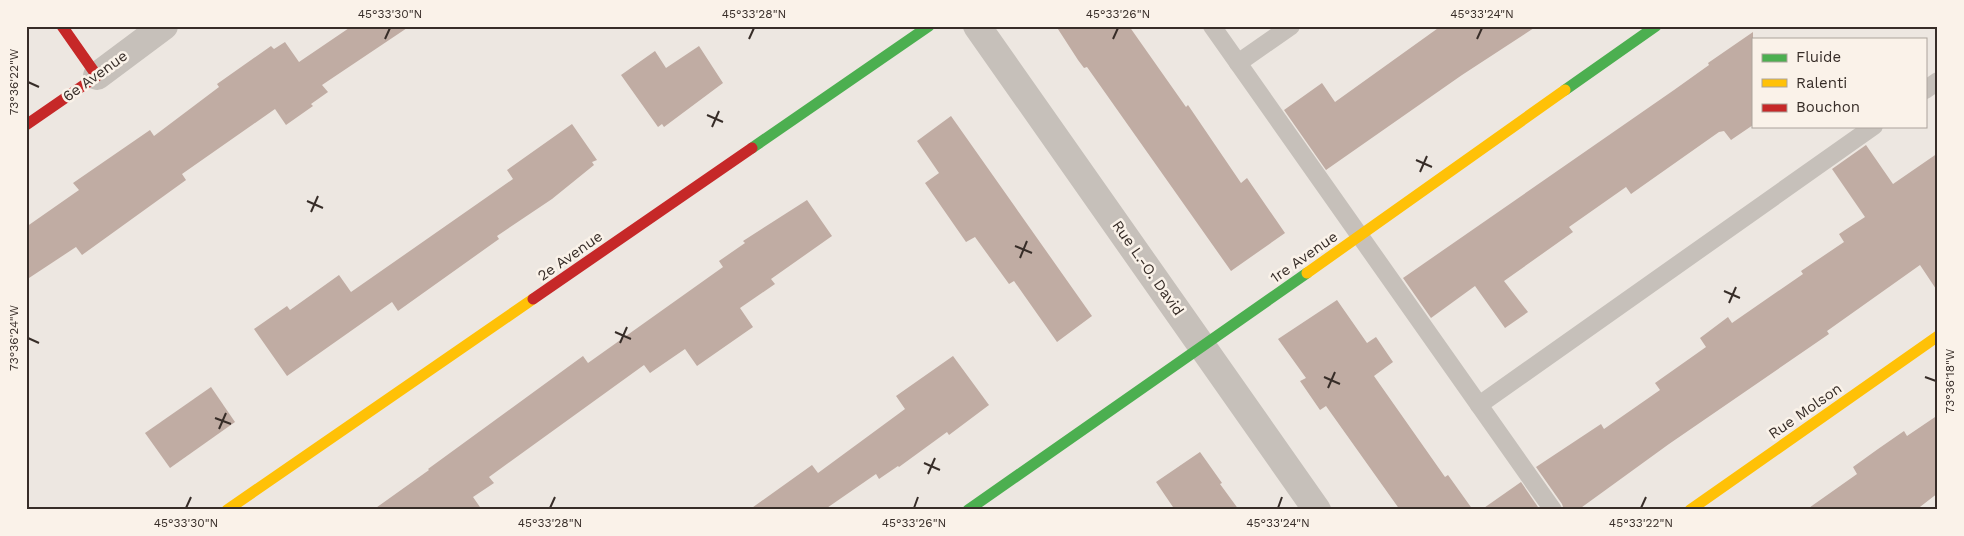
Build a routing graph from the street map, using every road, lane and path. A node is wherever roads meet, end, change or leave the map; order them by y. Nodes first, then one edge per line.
1 (62, 26) edge
2 (164, 26) edge
3 (929, 26) edge
4 (977, 26) edge
5 (1212, 26) edge
6 (1290, 26) edge
7 (1656, 26) edge
8 (1238, 63) junction
9 (96, 76) junction
10 (1938, 82) edge
11 (1926, 89) edge
12 (26, 125) edge
13 (1871, 128) edge
14 (1360, 236) junction
15 (1938, 336) edge
16 (1203, 346) junction
17 (1479, 405) junction
18 (227, 510) edge
19 (968, 510) edge
20 (1318, 510) edge
21 (1553, 510) edge
22 (1690, 510) edge

1 - 9 street
2 - 9 street, 6e Avenue
3 - 18 street, 2e Avenue
4 - 16 street, Rue L.-O. David
5 - 8 lane
6 - 8 lane
7 - 14 street, 1re Avenue
8 - 14 lane
9 - 12 street, 6e Avenue
10 - 11 lane
13 - 17 lane
14 - 16 street, 1re Avenue
14 - 17 lane
15 - 22 street, Rue Molson
16 - 19 street, 1re Avenue
16 - 20 street, Rue L.-O. David
17 - 21 lane

